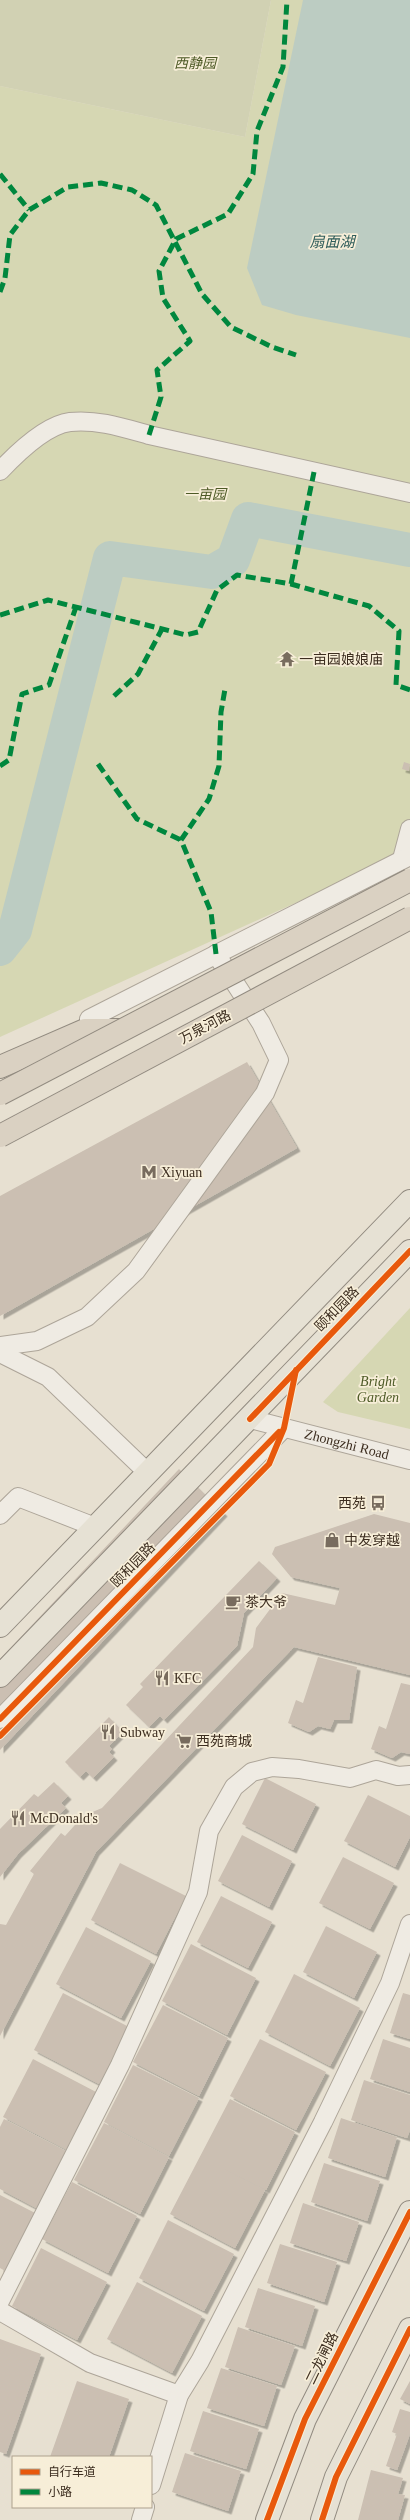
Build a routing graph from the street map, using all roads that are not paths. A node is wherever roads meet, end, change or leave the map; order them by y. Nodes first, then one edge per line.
1 (0, 471) edge
2 (410, 493) edge
3 (410, 830) edge
4 (406, 858) edge
5 (410, 880) edge
6 (410, 918) edge
7 (216, 954) junction
8 (89, 1018) dead end
9 (120, 1030) junction
10 (0, 1068) edge
11 (0, 1094) edge
12 (0, 1136) edge
13 (410, 1201) edge
14 (410, 1251) edge
15 (0, 1346) edge
16 (0, 1353) edge
17 (17, 1360) junction
18 (0, 1368) edge
19 (250, 1419) junction
20 (284, 1428) junction
21 (410, 1460) edge
22 (146, 1472) junction
23 (0, 1515) edge
24 (95, 1527) junction
25 (0, 1626) edge
26 (0, 1676) edge
27 (0, 1719) edge
28 (410, 1775) edge
29 (410, 1924) edge
30 (410, 2212) edge
31 (0, 2301) edge
32 (0, 2311) edge
33 (410, 2329) edge
34 (179, 2395) junction
35 (152, 2482) edge
36 (144, 2508) edge
37 (141, 2520) edge
38 (267, 2520) edge
39 (322, 2520) edge

1 - 2 street
3 - 4 street
4 - 7 street
5 - 9 highway, bridge
6 - 12 highway, 万泉河路, bridge
7 - 8 street
7 - 15 street
9 - 10 highway
9 - 11 highway, bridge
13 - 22 main road, 颐和园路
14 - 19 main road, 颐和园路
16 - 17 street
17 - 18 street
17 - 22 street
19 - 20 street, Zhongzhi Road
19 - 26 main road, 颐和园路
20 - 21 street, Zhongzhi Road
20 - 27 street, 颐和园路
22 - 24 main road, 颐和园路
23 - 24 street
24 - 25 main road, 颐和园路
28 - 31 street
29 - 34 street
30 - 38 main road, 二龙闸路
32 - 34 street
33 - 39 main road
34 - 35 street
36 - 37 street

